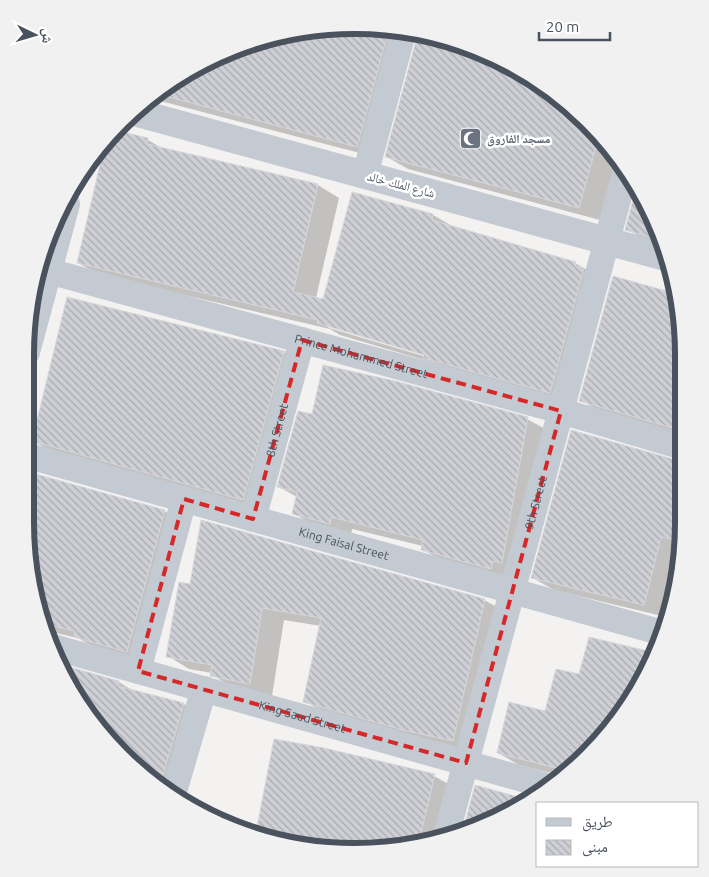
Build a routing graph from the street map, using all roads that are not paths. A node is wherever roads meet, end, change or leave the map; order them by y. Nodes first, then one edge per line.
1 (402, 37) edge
2 (142, 114) edge
3 (364, 175) junction
4 (623, 180) edge
5 (606, 241) junction
6 (659, 255) edge
7 (45, 270) edge
8 (302, 340) junction
9 (560, 411) junction
10 (675, 445) edge
11 (34, 457) edge
12 (184, 499) junction
13 (253, 519) junction
14 (512, 592) junction
15 (657, 630) edge
16 (60, 649) edge
17 (138, 671) junction
18 (204, 689) junction
19 (466, 762) junction
20 (540, 784) edge
21 (175, 788) edge
22 (448, 829) edge

1 - 3 street
2 - 3 street, شارع الملك خالد
3 - 5 street, شارع الملك خالد
4 - 5 street, 9th Street
5 - 6 street, شارع الملك خالد
5 - 9 street, 9th Street
7 - 8 street, Prince Mohammed Street
8 - 9 street, Prince Mohammed Street
8 - 13 street, 8th Street
9 - 10 street, Prince Mohammed Street
9 - 14 street, 9th Street
11 - 12 street, King Faisal Street
12 - 13 street, King Faisal Street
12 - 17 street
13 - 14 street, King Faisal Street
14 - 15 street, King Faisal Street
14 - 19 street, 9th Street
16 - 17 street, King Saud Street
17 - 18 street, King Saud Street
18 - 19 street, King Saud Street
18 - 21 street
19 - 20 street, King Saud Street
19 - 22 street, 9th Street

